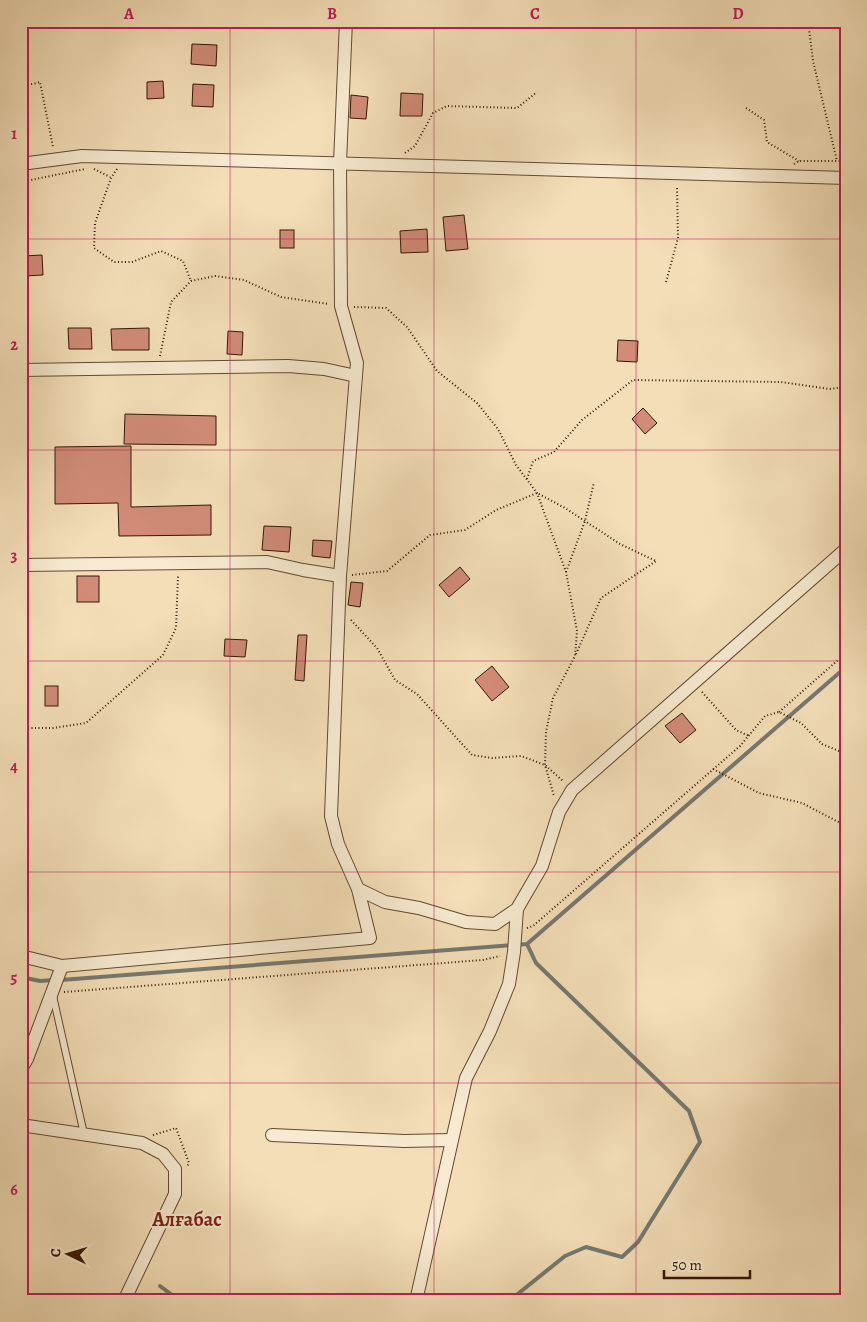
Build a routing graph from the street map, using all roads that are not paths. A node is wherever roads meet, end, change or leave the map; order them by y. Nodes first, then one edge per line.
1 (346, 21) edge
2 (340, 163) junction
3 (21, 164) edge
4 (846, 178) edge
5 (21, 370) edge
6 (356, 376) junction
7 (846, 549) edge
8 (21, 565) edge
9 (340, 576) junction
10 (358, 889) junction
11 (517, 909) junction
12 (21, 956) edge
13 (62, 966) junction
14 (52, 993) junction
15 (21, 1069) edge
16 (21, 1125) edge
17 (84, 1134) junction
18 (272, 1135) dead end
19 (451, 1140) junction
20 (124, 1301) edge
21 (416, 1301) edge

1 - 2 street
2 - 3 street
2 - 4 street
2 - 6 street
5 - 6 street
6 - 9 street
7 - 11 street
8 - 9 street
9 - 10 street
10 - 11 street
10 - 13 street
11 - 19 street
12 - 13 street
13 - 14 street
14 - 15 street
14 - 17 lane
16 - 17 street
17 - 20 street
18 - 19 street
19 - 21 street

